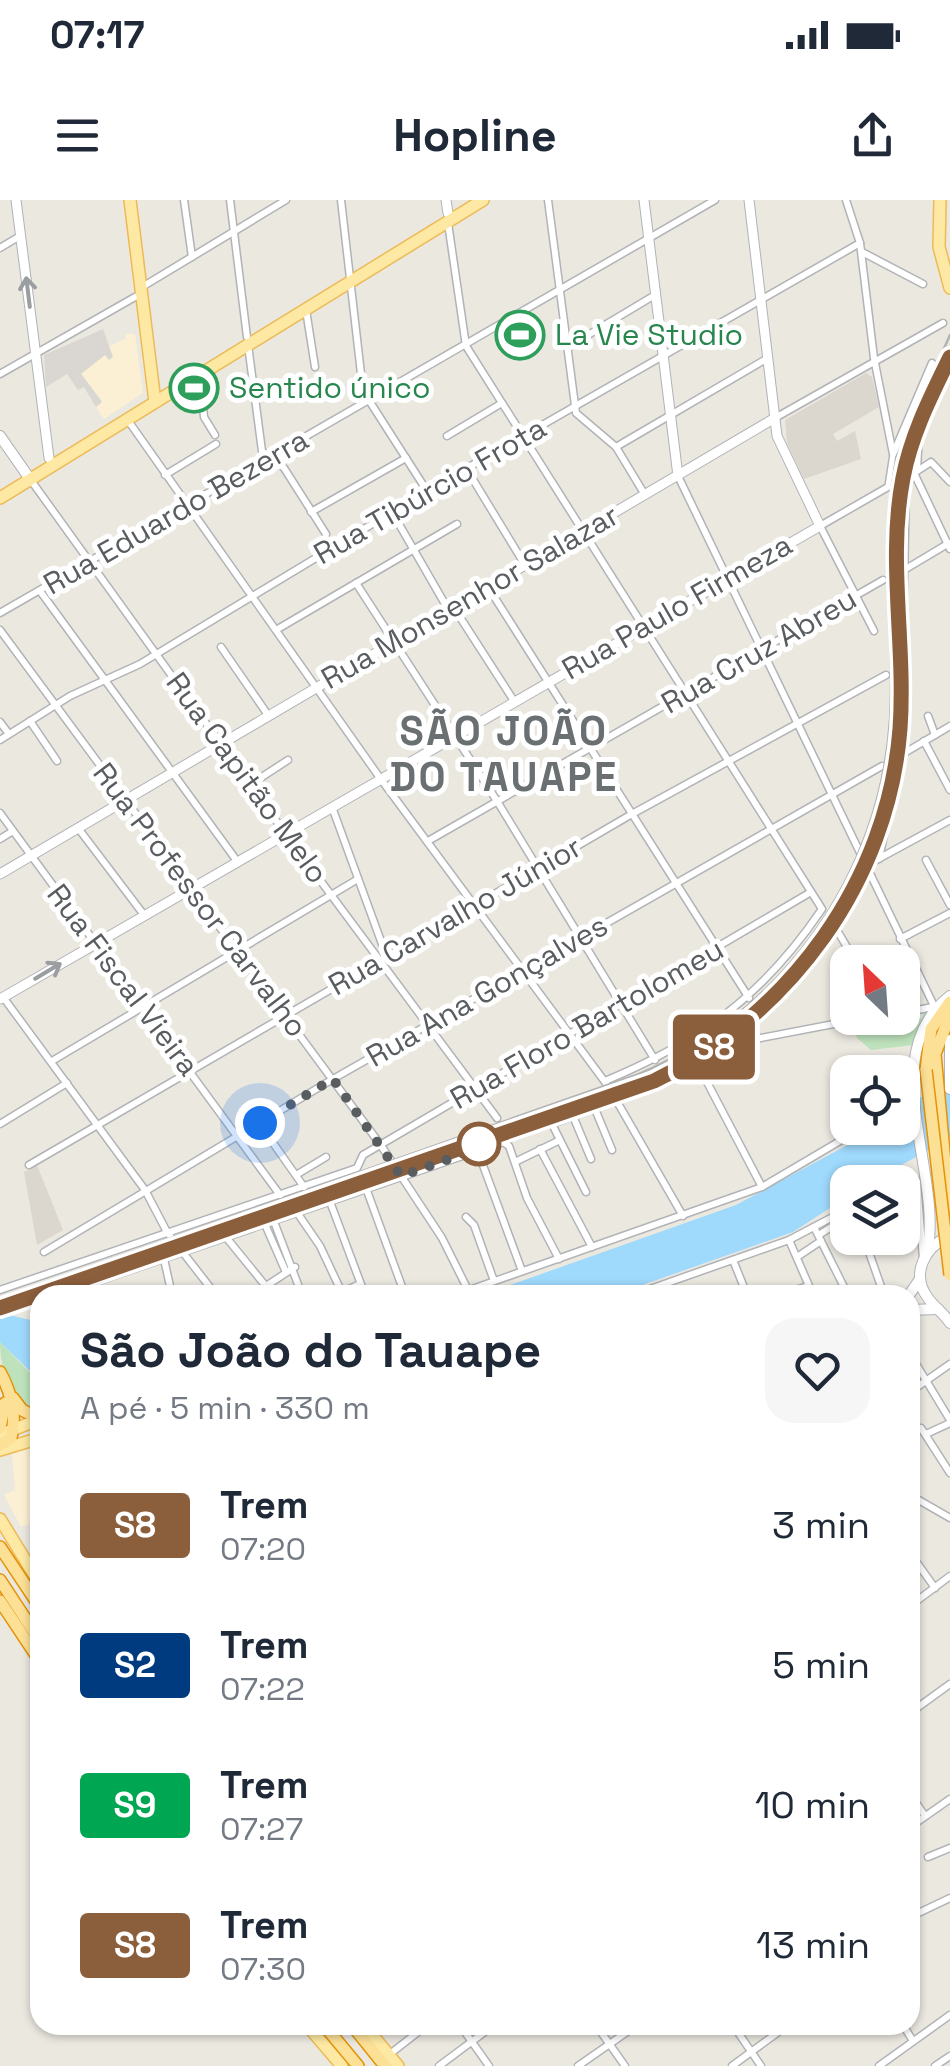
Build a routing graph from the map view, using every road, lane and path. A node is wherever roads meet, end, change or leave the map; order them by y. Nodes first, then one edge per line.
1 (16, 200) edge
2 (126, 200) edge
3 (184, 200) edge
4 (230, 200) edge
5 (340, 200) edge
6 (469, 200) edge
7 (483, 200) edge
8 (548, 200) edge
9 (644, 200) edge
10 (715, 200) edge
11 (749, 200) edge
12 (846, 200) edge
13 (940, 200) edge
14 (283, 201) edge
15 (447, 212) edge
16 (234, 231) junction
17 (21, 236) junction
18 (649, 238) junction
19 (861, 247) junction
20 (0, 248) edge
21 (192, 257) junction
22 (350, 278) junction
23 (923, 284) dead end
24 (950, 288) edge
25 (560, 290) junction
26 (138, 292) junction
27 (655, 296) junction
28 (762, 298) junction
29 (306, 309) junction
30 (942, 324) dead end
31 (247, 341) junction
32 (466, 346) junction
33 (568, 347) junction
34 (36, 353) junction
35 (662, 356) junction
36 (768, 358) junction
37 (874, 362) junction
38 (932, 363) dead end
39 (950, 365) edge
40 (315, 367) dead end
41 (0, 374) edge
42 (200, 374) junction
43 (152, 398) junction
44 (502, 402) junction
45 (368, 403) junction
46 (575, 406) junction
47 (670, 416) junction
48 (775, 418) junction
49 (127, 419) junction
50 (0, 436) edge
51 (447, 436) dead end
52 (524, 436) junction
53 (616, 448) junction
54 (893, 454) junction
55 (272, 456) junction
56 (49, 458) junction
57 (406, 458) junction
58 (466, 468) junction
59 (915, 472) junction
60 (165, 474) junction
61 (28, 476) junction
62 (678, 476) junction
63 (950, 482) edge
64 (887, 488) joint
65 (0, 490) edge
66 (427, 491) junction
67 (645, 495) junction
68 (0, 498) edge
69 (185, 506) junction
70 (310, 512) junction
71 (392, 512) junction
72 (457, 524) dead end
73 (820, 526) junction
74 (582, 532) junction
75 (326, 534) dead end
76 (949, 545) edge
77 (414, 549) junction
78 (88, 560) junction
79 (525, 564) junction
80 (903, 570) junction
81 (725, 579) junction
82 (883, 580) dead end
83 (356, 583) junction
84 (488, 587) junction
85 (40, 590) junction
86 (250, 596) junction
87 (856, 596) junction
88 (451, 608) junction
89 (0, 613) edge
90 (641, 627) junction
91 (0, 630) edge
92 (276, 630) junction
93 (874, 631) dead end
94 (394, 642) junction
95 (221, 647) dead end
96 (760, 650) junction
97 (156, 654) junction
98 (886, 675) dead end
99 (103, 681) junction
100 (549, 681) junction
101 (317, 687) junction
102 (685, 694) junction
103 (514, 701) junction
104 (56, 705) junction
105 (268, 715) junction
106 (928, 716) dead end
107 (30, 721) junction
108 (0, 722) edge
109 (795, 724) junction
110 (950, 726) edge
111 (9, 734) junction
112 (455, 735) junction
113 (934, 735) junction
114 (0, 740) edge
115 (924, 741) junction
116 (220, 742) junction
117 (591, 748) junction
118 (900, 756) junction
119 (288, 760) dead end
120 (728, 760) junction
121 (57, 761) dead end
122 (882, 766) dead end
123 (172, 772) junction
124 (380, 778) junction
125 (251, 784) junction
126 (950, 790) edge
127 (830, 794) junction
128 (124, 800) junction
129 (498, 802) junction
130 (332, 806) junction
131 (0, 813) edge
132 (632, 814) junction
133 (950, 820) edge
134 (78, 828) junction
135 (770, 828) junction
136 (13, 831) junction
137 (285, 834) junction
138 (0, 839) edge
139 (428, 842) junction
140 (31, 856) junction
141 (878, 859) junction
142 (926, 860) dead end
143 (237, 861) junction
144 (868, 867) junction
145 (538, 868) junction
146 (0, 874) edge
147 (358, 879) junction
148 (676, 881) junction
149 (191, 888) junction
150 (810, 892) junction
151 (332, 896) junction
152 (475, 904) junction
153 (950, 909) edge
154 (144, 915) junction
155 (835, 927) junction
156 (580, 937) junction
157 (900, 938) junction
158 (96, 943) junction
159 (846, 945) edge
160 (717, 948) junction
161 (238, 951) junction
162 (382, 957) junction
163 (525, 969) junction
164 (1, 998) edge
165 (749, 998) junction
166 (950, 999) edge
167 (622, 1004) junction
168 (144, 1007) junction
169 (934, 1008) junction
170 (920, 1010) edge
171 (950, 1014) edge
172 (286, 1015) junction
173 (830, 1025) edge
174 (429, 1026) junction
175 (571, 1034) junction
176 (950, 1040) edge
177 (723, 1046) junction
178 (655, 1060) junction
179 (52, 1061) junction
180 (697, 1063) junction
181 (931, 1069) edge
182 (192, 1072) junction
183 (333, 1079) junction
184 (605, 1081) junction
185 (67, 1083) junction
186 (476, 1089) junction
187 (950, 1089) edge
188 (618, 1100) junction
189 (594, 1109) junction
190 (573, 1116) junction
191 (498, 1118) dead end
192 (260, 1123) junction
193 (0, 1124) edge
194 (96, 1127) junction
195 (239, 1136) junction
196 (558, 1141) junction
197 (380, 1144) junction
198 (833, 1145) edge
199 (918, 1145) edge
200 (478, 1149) junction
201 (540, 1150) junction
202 (612, 1150) dead end
203 (326, 1157) dead end
204 (591, 1159) dead end
205 (515, 1162) junction
206 (29, 1165) dead end
207 (400, 1174) junction
208 (296, 1175) junction
209 (304, 1187) junction
210 (762, 1187) junction
211 (366, 1188) junction
212 (146, 1190) junction
213 (586, 1192) dead end
214 (280, 1195) junction
215 (329, 1199) junction
216 (920, 1209) edge
217 (296, 1211) junction
218 (683, 1216) junction
219 (466, 1218) dead end
220 (830, 1218) edge
221 (950, 1218) edge
222 (274, 1219) junction
223 (264, 1222) junction
224 (814, 1227) junction
225 (830, 1230) edge
226 (167, 1232) junction
227 (225, 1236) junction
228 (950, 1236) edge
229 (820, 1238) junction
230 (788, 1240) junction
231 (592, 1247) junction
232 (183, 1250) junction
233 (44, 1252) dead end
234 (800, 1255) dead end
235 (870, 1255) edge
236 (925, 1256) junction
237 (164, 1259) junction
238 (559, 1259) junction
239 (734, 1260) junction
240 (294, 1267) junction
241 (284, 1270) junction
242 (522, 1271) junction
243 (950, 1275) edge
244 (920, 1279) junction
245 (494, 1281) junction
246 (360, 1284) edge
247 (87, 1285) edge
248 (170, 1285) edge
249 (209, 1285) edge
250 (265, 1285) edge
251 (267, 1285) edge
252 (299, 1285) edge
253 (336, 1285) edge
254 (401, 1285) edge
255 (466, 1285) edge
256 (482, 1285) edge
257 (662, 1285) edge
258 (743, 1285) edge
259 (808, 1285) edge
260 (843, 1285) edge
261 (880, 1285) edge
262 (916, 1285) edge
263 (0, 1290) edge
264 (943, 1311) edge
265 (950, 1323) edge
266 (950, 1364) edge
267 (920, 1370) edge
268 (0, 1372) edge
269 (926, 1380) junction
270 (0, 1384) edge
271 (920, 1384) edge
272 (10, 1394) junction
273 (30, 1416) edge
274 (950, 1422) edge
275 (30, 1428) edge
276 (30, 1439) edge
277 (4, 1440) edge
278 (950, 1473) edge
279 (920, 1500) edge
280 (950, 1518) edge
281 (0, 1522) edge
282 (0, 1538) edge
283 (0, 1547) edge
284 (920, 1567) edge
285 (30, 1568) edge
286 (950, 1576) edge
287 (1, 1581) edge
288 (935, 1588) junction
289 (30, 1592) edge
290 (920, 1599) edge
291 (0, 1601) edge
292 (30, 1626) edge
293 (30, 1646) edge
294 (950, 1684) edge
295 (920, 1706) edge
296 (950, 1799) edge
297 (920, 1809) edge
298 (925, 1816) junction
299 (920, 1820) edge
300 (950, 1848) edge
301 (928, 1857) dead end
302 (950, 1898) edge
303 (920, 1912) edge
304 (950, 2015) edge
305 (316, 2035) edge
306 (332, 2035) edge
307 (362, 2035) edge
308 (371, 2035) edge
309 (416, 2035) edge
310 (467, 2035) edge
311 (481, 2035) edge
312 (603, 2035) edge
313 (624, 2035) edge
314 (739, 2035) edge
315 (774, 2035) edge
316 (909, 2035) edge
317 (913, 2041) junction
318 (472, 2042) junction
319 (610, 2045) junction
320 (751, 2052) junction
321 (950, 2056) edge
322 (387, 2060) edge
323 (342, 2066) edge
324 (358, 2066) edge
325 (398, 2066) edge
326 (439, 2066) edge
327 (488, 2066) edge
328 (578, 2066) edge
329 (625, 2066) edge
330 (732, 2066) edge
331 (761, 2066) edge
332 (879, 2066) edge
333 (935, 2066) edge

1 - 17 street
2 - 26 main road
3 - 21 street
4 - 16 street
5 - 22 street
6 - 15 main road
7 - 15 main road
8 - 25 street
9 - 18 street
10 - 18 street, Rua Eduardo Bezerra
11 - 28 street
12 - 19 street
13 - 24 main road
14 - 16 street
15 - 22 main road
15 - 32 street
16 - 21 street
16 - 31 street
17 - 20 street
34 -> 17 street
18 - 25 street, Rua Eduardo Bezerra
18 - 27 street
19 - 23 street
19 - 28 street, Rua Tibúrcio Frota
19 - 37 street
21 - 26 street
22 - 29 main road
22 - 31 main road
22 - 45 street
25 - 32 street, Rua Eduardo Bezerra
25 - 33 street
26 - 34 street
26 - 43 main road
27 - 33 street
27 - 35 street
28 - 35 street, Rua Tibúrcio Frota
28 - 36 street
29 - 31 main road
29 - 40 street
30 - 37 street, Rua Monsenhor Salazar
31 - 42 main road
31 - 43 main road
31 - 55 street
32 - 44 street
32 - 45 street, Rua Eduardo Bezerra
33 - 46 street
34 - 41 street
34 - 56 street
35 - 46 street, Rua Tibúrcio Frota
35 - 47 street
36 - 47 street
36 - 48 street
37 - 48 street, Rua Monsenhor Salazar
37 - 54 street
38 - 54 street
39 - 59 street
42 - 43 main road
42 - 60 street
43 - 49 main road
43 - 56 main road
44 - 51 street
44 - 52 street
45 - 55 street, Rua Eduardo Bezerra
45 - 57 street
46 - 52 street, Rua Tibúrcio Frota
46 - 53 street
47 - 53 street
47 - 62 street
48 - 62 street, Rua Monsenhor Salazar
48 - 73 street
49 - 60 street
49 - 61 main road
50 - 61 main road, Rua Capitão Melo
52 - 58 street, Rua Tibúrcio Frota
52 - 74 street
53 - 67 street
54 - 64 street
55 - 69 street, Rua Eduardo Bezerra
55 - 70 street
56 - 61 main road
57 - 66 street
57 - 70 street
58 - 66 street, Rua Tibúrcio Frota
58 - 79 street
59 - 63 street
59 - 76 street
59 - 80 street
60 - 69 street
61 - 65 main road
61 - 68 main road
61 - 78 street, Rua Capitão Melo
62 - 67 street, Rua Monsenhor Salazar
62 - 81 street
64 - 73 street, Rua Paulo Firmeza
66 - 71 street, Rua Tibúrcio Frota
67 - 74 street, Rua Monsenhor Salazar
69 - 78 street, Rua Eduardo Bezerra
69 - 86 street
70 - 75 street
71 - 77 street
71 - 86 street, Rua Tibúrcio Frota
72 - 77 street
73 - 81 street, Rua Paulo Firmeza
73 - 87 street
74 - 79 street, Rua Monsenhor Salazar
74 - 90 street
76 - 80 street
77 - 83 street
77 - 88 street
78 - 85 street, Rua Eduardo Bezerra
78 - 97 street, Rua Capitão Melo
79 - 84 street, Rua Monsenhor Salazar
80 - 118 street
81 - 90 street, Rua Paulo Firmeza
81 - 96 street
82 - 87 street, Rua Cruz Abreu
83 - 92 street
83 - 94 street
84 - 88 street, Rua Monsenhor Salazar
84 - 100 street
85 - 89 street, Rua Eduardo Bezerra
85 - 99 street
86 - 92 street
86 - 97 street, Rua Tibúrcio Frota
87 - 93 street
87 - 96 street, Rua Cruz Abreu
88 - 94 street, Rua Monsenhor Salazar
88 - 103 street
90 - 100 street, Rua Paulo Firmeza
90 - 102 street
91 - 104 street, Rua Professor Carvalho
92 - 101 street
94 - 101 street, Rua Monsenhor Salazar
94 - 112 street
95 - 105 street
96 - 102 street, Rua Cruz Abreu
96 - 109 street
97 - 99 street, Rua Tibúrcio Frota
97 - 116 street, Rua Capitão Melo
98 - 109 street, Rua Carvalho Júnior
99 - 104 street, Rua Tibúrcio Frota
99 - 123 street
100 - 103 street, Rua Paulo Firmeza
100 - 117 street
101 - 105 street, Rua Monsenhor Salazar
101 - 124 street
102 - 117 street, Rua Cruz Abreu
102 - 120 street
103 - 112 street, Rua Paulo Firmeza
104 - 107 street, Rua Tibúrcio Frota
104 - 128 street, Rua Professor Carvalho
105 - 116 street, Rua Monsenhor Salazar
106 - 113 street
107 - 111 street, Rua Tibúrcio Frota
107 - 121 street
108 - 111 street
109 - 120 street, Rua Carvalho Júnior
109 - 127 street
110 - 113 street
111 - 114 street, Rua Tibúrcio Frota
112 - 124 street, Rua Paulo Firmeza
112 - 129 street
113 - 115 street
115 - 118 street
115 - 126 street
116 - 123 street, Rua Monsenhor Salazar
116 - 125 street, Rua Capitão Melo
117 - 129 street, Rua Cruz Abreu
117 - 132 street
118 - 141 street
119 - 125 street
120 - 132 street, Rua Carvalho Júnior
120 - 135 street
122 - 127 street, Rua Ana Gonçalves
123 - 128 street, Rua Monsenhor Salazar
123 - 143 street
124 - 130 street, Rua Paulo Firmeza
124 - 139 street
125 - 137 street, Rua Capitão Melo
127 - 135 street, Rua Ana Gonçalves
127 - 144 street
128 - 134 street, Rua Monsenhor Salazar
128 - 149 street, Rua Professor Carvalho
129 - 139 street, Rua Cruz Abreu
129 - 145 street
130 - 137 street, Rua Paulo Firmeza
130 - 147 street
131 - 136 street, Rua Fiscal Vieira
132 - 145 street, Rua Carvalho Júnior
132 - 148 street
133 - 141 street
134 - 140 street, Rua Monsenhor Salazar
134 - 154 street
135 - 148 street, Rua Ana Gonçalves
135 - 150 street
136 - 138 street
136 - 140 street, Rua Fiscal Vieira
137 - 143 street, Rua Paulo Firmeza
137 - 151 street, Rua Capitão Melo
139 - 152 street
140 - 146 street, Rua Monsenhor Salazar
140 - 158 street, Rua Fiscal Vieira
141 - 144 street
142 - 153 street
143 - 149 street, Rua Paulo Firmeza
144 - 155 street
144 - 157 street
145 - 152 street, Rua Carvalho Júnior
145 - 156 street
147 - 151 street
147 - 162 street
148 - 156 street, Rua Ana Gonçalves
148 - 160 street
149 - 154 street, Rua Paulo Firmeza
149 - 161 street, Rua Professor Carvalho
150 - 160 street, Rua Floro Bartolomeu
150 - 165 street
151 - 161 street
151 - 162 street, Rua Capitão Melo
152 - 162 street, Rua Carvalho Júnior
152 - 163 street
153 - 157 street
154 - 158 street, Rua Paulo Firmeza
155 - 159 street
155 - 177 street
156 - 163 street, Rua Ana Gonçalves
156 - 167 street
157 - 169 street
164 -> 158 street, Rua Paulo Firmeza
158 - 168 street, Rua Fiscal Vieira
160 - 165 street
160 - 167 street, Rua Floro Bartolomeu
161 - 168 street
161 - 172 street, Rua Professor Carvalho
162 - 172 street, Rua Carvalho Júnior
162 - 174 street, Rua Capitão Melo
163 - 174 street, Rua Ana Gonçalves
163 - 175 street
164 - 179 street
165 - 178 street
166 - 169 main road
166 - 181 highway
167 - 175 street, Rua Floro Bartolomeu
167 - 178 street
168 - 179 street
168 - 182 street, Rua Fiscal Vieira
169 - 170 street
169 - 181 main road
171 - 181 highway
172 - 182 street, Rua Carvalho Júnior
172 - 183 street, Rua Professor Carvalho
173 - 177 street
174 - 183 street, Rua Ana Gonçalves
174 - 186 street, Rua Capitão Melo
175 - 184 street
175 - 186 street, Rua Floro Bartolomeu
176 - 181 main road
177 - 180 street
178 - 184 street
179 - 185 street
180 - 188 street
180 - 210 street
181 - 187 main road
181 - 221 highway, bridge
181 - 243 highway, bridge
182 - 194 street, Rua Carvalho Júnior
182 - 195 street, Rua Fiscal Vieira
183 - 192 street, Rua Ana Gonçalves
183 - 197 street, Rua Professor Carvalho
184 - 188 street
185 - 193 street
185 - 194 street
186 - 191 street, Rua Capitão Melo
186 - 197 street, Rua Floro Bartolomeu
188 - 189 street
188 - 218 street
189 - 190 street
189 - 202 street
190 - 196 street
190 - 204 street
192 - 195 street, Rua Ana Gonçalves
192 - 208 street
194 - 206 street, Rua Carvalho Júnior
194 - 212 street
195 - 212 street, Rua Ana Gonçalves
195 - 214 street, Rua Fiscal Vieira
196 - 201 street
196 - 213 street
197 - 207 street, Rua Professor Carvalho
197 - 209 street, Rua Floro Bartolomeu
198 - 210 street
199 - 236 main road
200 - 205 street
200 - 207 street
200 - 242 street
201 - 205 street
201 - 231 street
203 - 208 street
205 - 238 street
207 - 211 street
207 - 255 street, Rua Professor Carvalho
208 - 209 street
209 - 214 street
210 - 218 street
211 - 215 street
211 - 254 street
212 - 226 street
212 - 233 street, Rua Ana Gonçalves
214 - 226 street
215 - 217 street
215 - 246 street
216 - 236 street
217 - 222 street
217 - 253 street
218 - 231 street
219 - 245 street
220 - 224 street
222 - 223 street
222 - 240 street
223 - 227 street
223 - 241 street
224 - 229 street
224 - 230 street
225 - 229 street
226 - 232 street
226 - 263 street
227 - 232 street
227 - 250 street
228 - 236 main road
229 - 234 street
229 - 260 street
230 - 239 street
230 - 259 street
231 - 238 street
232 - 237 street
232 - 249 street
235 - 261 street
236 - 244 main road
237 - 247 street
237 - 248 street
238 - 242 street
239 - 257 street
239 - 258 street
240 - 241 street
240 - 252 street
241 - 251 street
242 - 245 street
244 - 262 main road
244 - 264 main road
245 - 256 street
264 - 265 main road
266 - 269 street
267 - 269 street
268 - 272 highway
269 - 271 street
269 - 274 street
270 - 277 highway
272 - 273 highway
272 - 277 highway
274 - 278 street
275 - 277 main road
276 - 277 main road
279 - 280 street
281 - 282 street
281 - 285 main road
283 - 289 highway
284 - 288 street
286 - 288 street
287 - 292 highway
288 - 290 street
291 - 293 highway
294 - 295 street
296 - 298 street
297 - 298 street
298 - 299 street
300 - 301 street
302 - 303 street
304 - 317 street
305 - 323 main road
306 - 324 highway
307 - 322 highway
308 - 322 main road
309 - 322 street
310 - 318 street
311 - 318 street
312 - 319 street
313 - 319 street
314 - 320 street
315 - 320 street
316 - 317 street
317 - 332 street
318 - 326 street
318 - 327 street
319 - 328 street
319 - 329 street
320 - 330 street
320 - 331 street
321 - 333 street
322 - 325 main road

